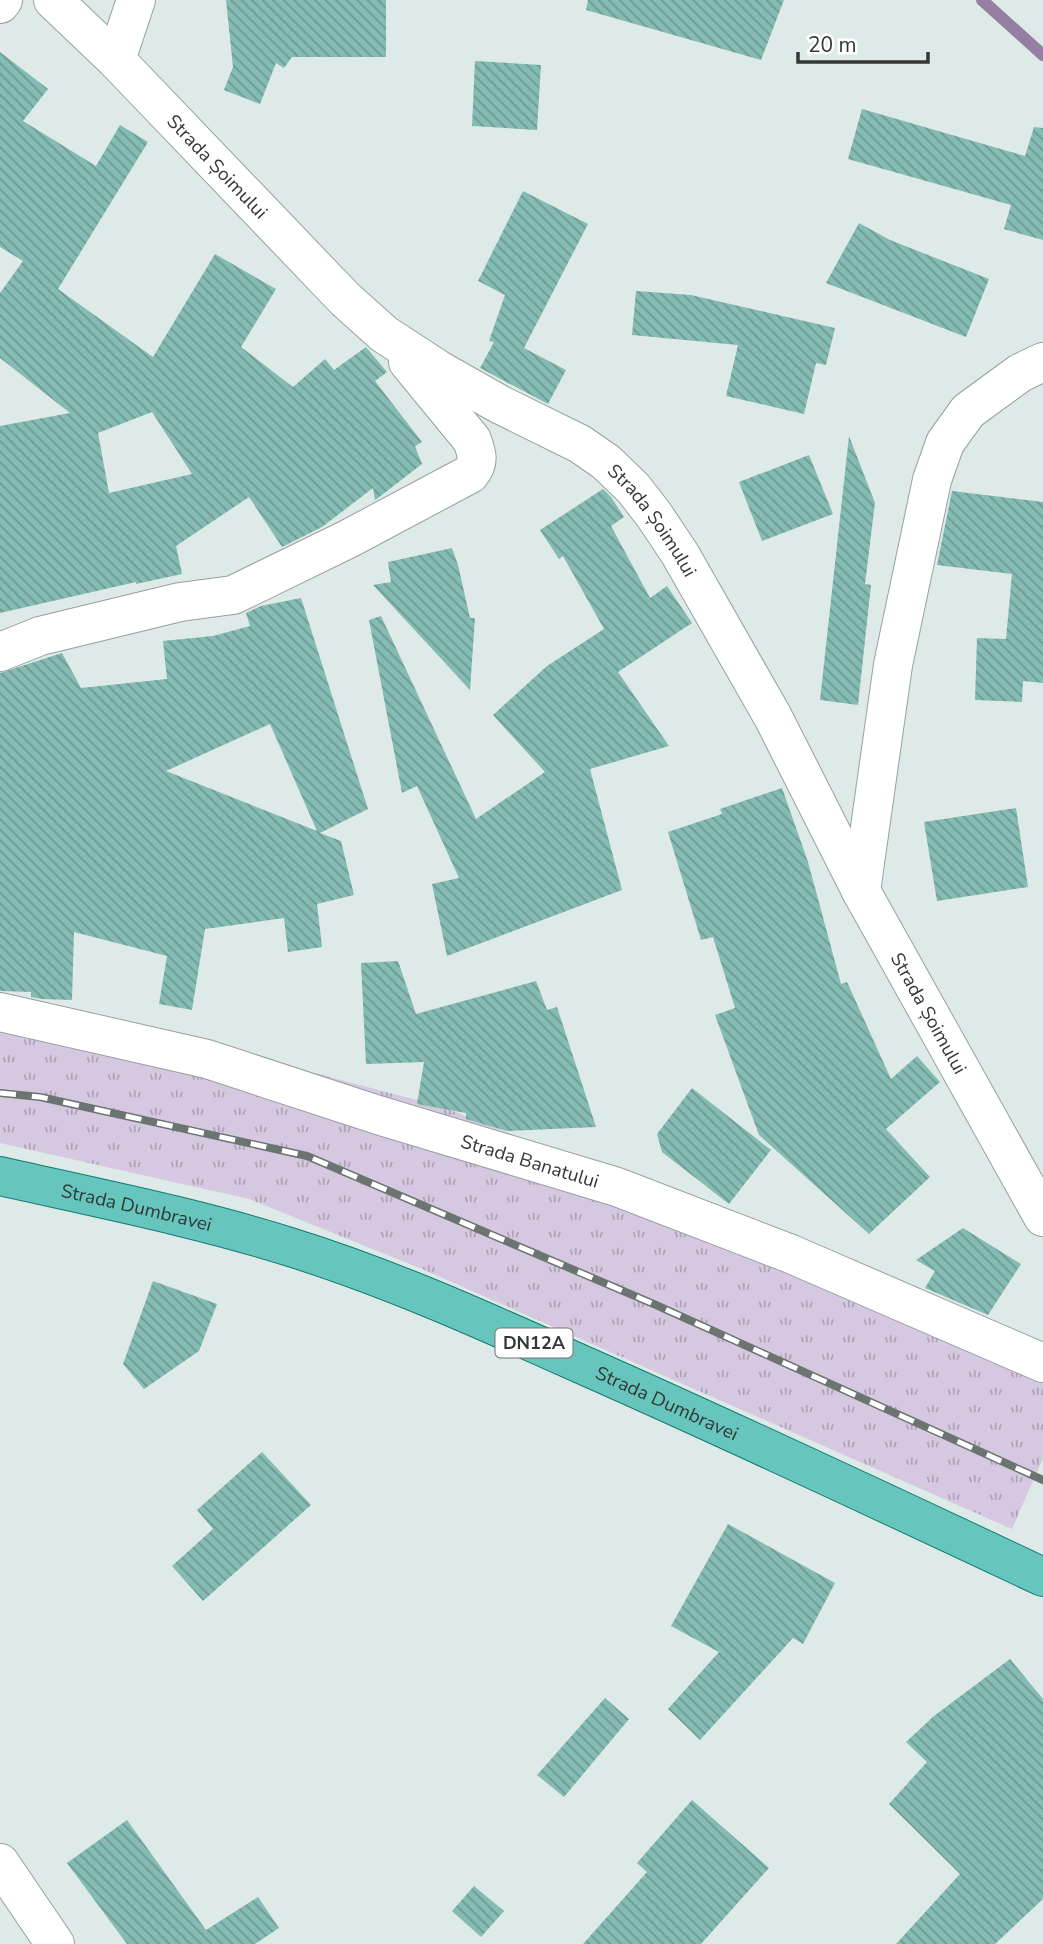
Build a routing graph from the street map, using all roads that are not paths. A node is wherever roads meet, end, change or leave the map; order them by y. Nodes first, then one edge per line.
1 (53, 0) edge
2 (136, 0) edge
3 (116, 60) junction
4 (384, 334) junction
5 (1043, 362) edge
6 (0, 652) edge
7 (861, 891) junction
8 (0, 1012) edge
9 (0, 1176) edge
10 (1043, 1217) edge
11 (1043, 1363) edge
12 (1043, 1577) edge
13 (0, 1863) edge
14 (55, 1944) edge

1 - 3 street, Strada Șoimului
2 - 3 street
3 - 4 street, Strada Șoimului
4 - 6 street
4 - 7 street, Strada Șoimului
5 - 7 street
7 - 10 street, Strada Șoimului
8 - 11 street, Strada Banatului
9 - 12 main road, Strada Dumbravei / DN12A
13 - 14 street

